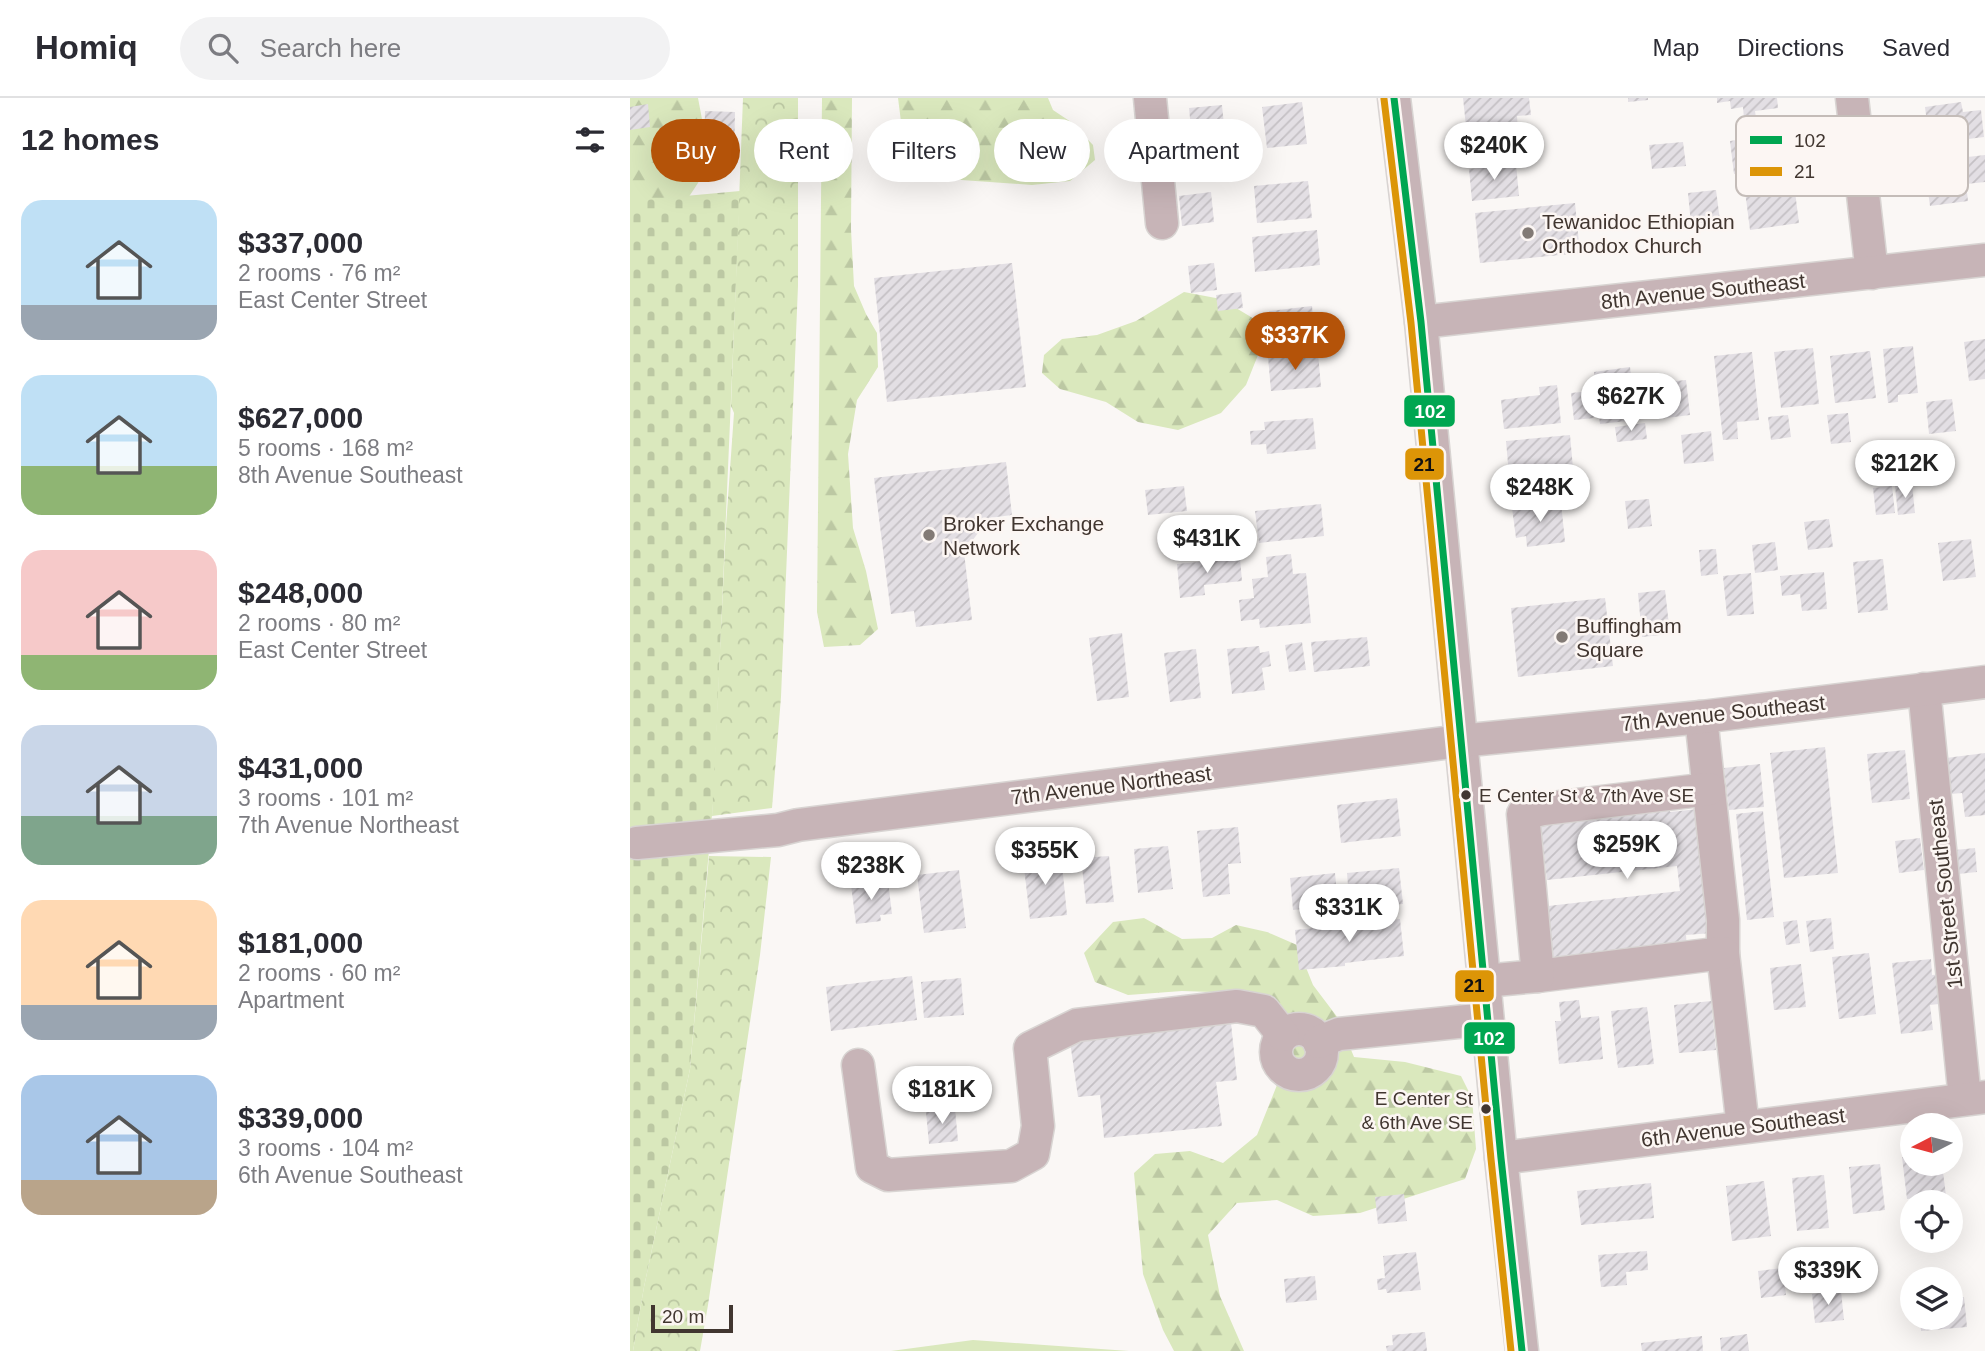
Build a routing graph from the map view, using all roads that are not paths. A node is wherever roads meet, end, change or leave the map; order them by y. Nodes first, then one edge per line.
1 (1150, 98) edge
2 (1394, 98) edge
3 (1852, 98) edge
4 (1854, 116) edge
5 (1863, 196) edge
6 (1162, 223) dead end
7 (1985, 260) edge
8 (1872, 272) junction
9 (1421, 322) junction
10 (1985, 682) edge
11 (1924, 689) junction
12 (1701, 717) junction
13 (1460, 741) junction
14 (1709, 789) junction
15 (637, 843) dead end
16 (1723, 953) junction
17 (1538, 976) junction
18 (1483, 981) junction
19 (1487, 1019) junction
20 (858, 1065) dead end
21 (1975, 1098) edge
22 (1743, 1128) junction
23 (1501, 1158) junction
24 (1522, 1351) edge

1 - 6 street
2 - 9 street
3 - 4 street
5 - 8 street
7 - 8 street, 8th Avenue Southeast
8 - 9 street, 8th Avenue Southeast
9 - 13 street
10 - 11 street, 7th Avenue Southeast
11 - 12 street, 7th Avenue Southeast
11 - 21 street, 1st Street Southeast
12 - 13 street, 7th Avenue Southeast
12 - 14 street
13 - 15 street, 7th Avenue Northeast
13 - 18 street
14 - 16 street
14 - 17 street
16 - 17 street
16 - 22 street
17 - 18 street
18 - 19 street
19 - 20 street
19 - 23 street
21 - 22 street, 6th Avenue Southeast
22 - 23 street, 6th Avenue Southeast
23 - 24 street

